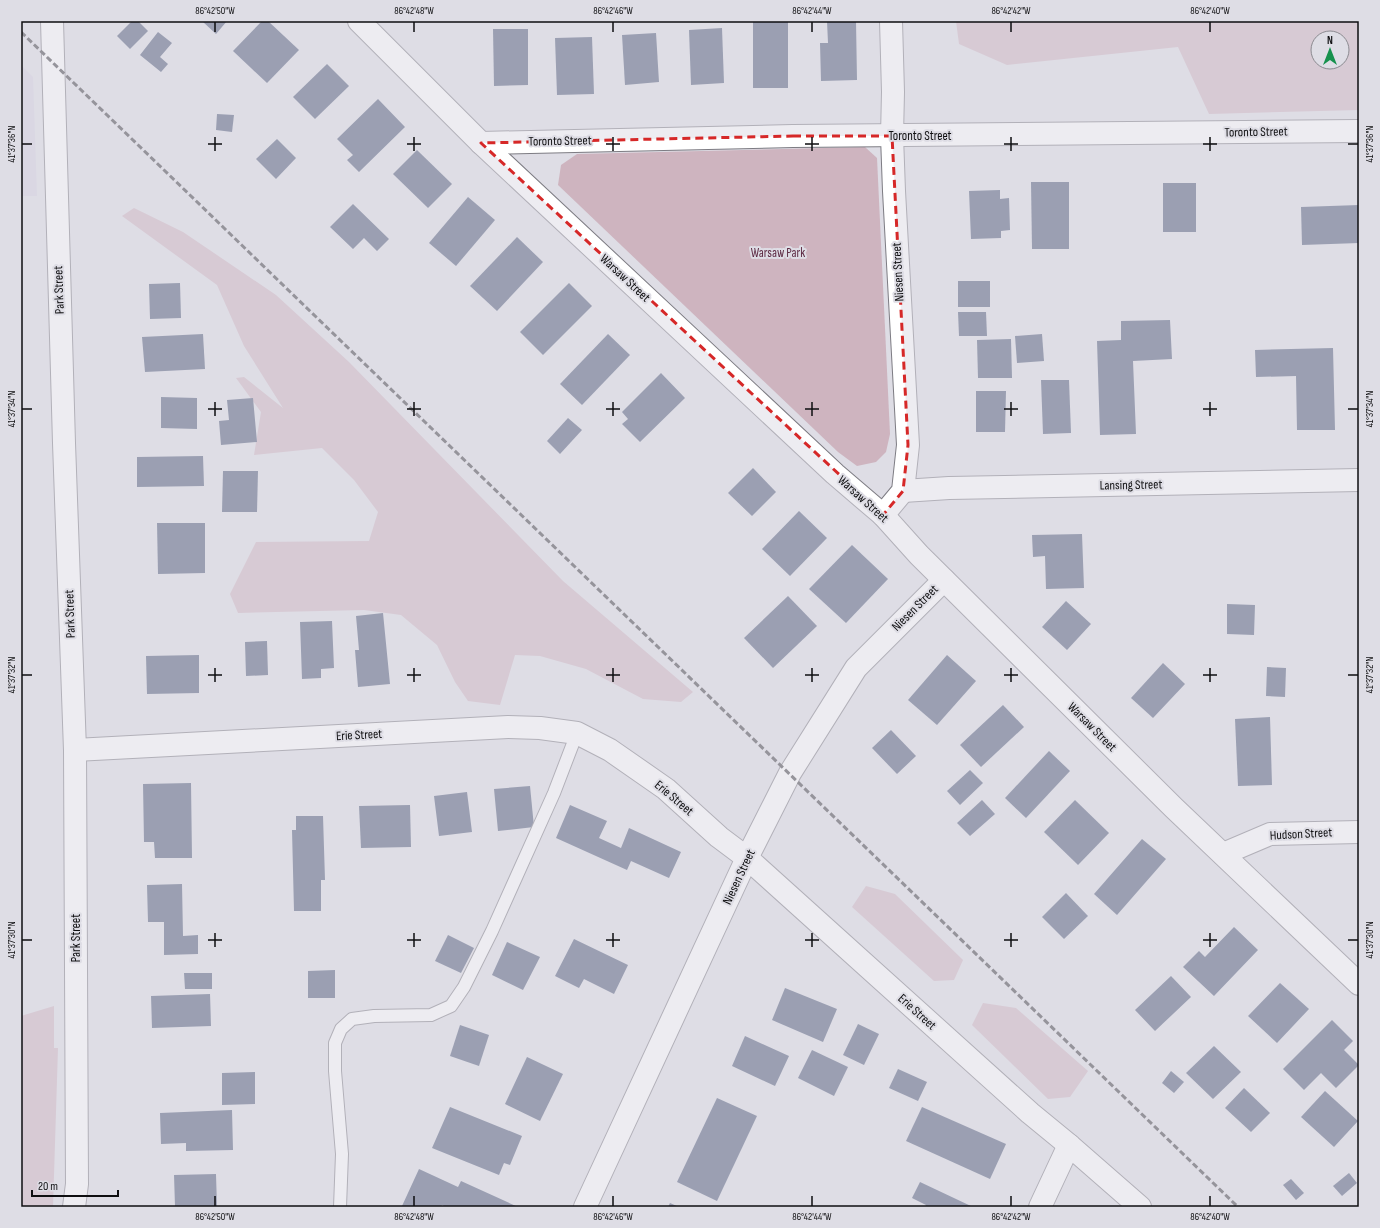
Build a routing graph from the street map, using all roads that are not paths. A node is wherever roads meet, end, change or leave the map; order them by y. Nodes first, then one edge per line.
1 (52, 21) edge
2 (359, 21) edge
3 (891, 21) edge
4 (1359, 132) edge
5 (892, 136) junction
6 (481, 143) junction
7 (1359, 480) edge
8 (903, 491) junction
9 (883, 515) junction
10 (944, 580) junction
11 (577, 734) junction
12 (75, 750) junction
13 (1359, 832) edge
14 (1223, 854) junction
15 (747, 858) junction
16 (1359, 984) edge
17 (1069, 1145) junction
18 (74, 1207) edge
19 (340, 1207) edge
20 (585, 1207) edge
21 (1040, 1207) edge
22 (1140, 1207) edge

1 - 12 street, Park Street
2 - 6 street, Warsaw Street
3 - 5 street, Niesen Street
4 - 5 street, Toronto Street
5 - 6 street, Toronto Street
5 - 8 street, Niesen Street
6 - 9 street, Warsaw Street
7 - 8 street, Lansing Street
8 - 9 street
9 - 10 street, Warsaw Street
10 - 14 street, Warsaw Street
10 - 15 street, Niesen Street
11 - 12 street, Erie Street
11 - 15 street, Erie Street
11 - 19 lane
12 - 18 street, Park Street
13 - 14 street, Hudson Street
14 - 16 street, Warsaw Street
15 - 17 street, Erie Street
15 - 20 street, Niesen Street
17 - 21 street
17 - 22 street, Erie Street

